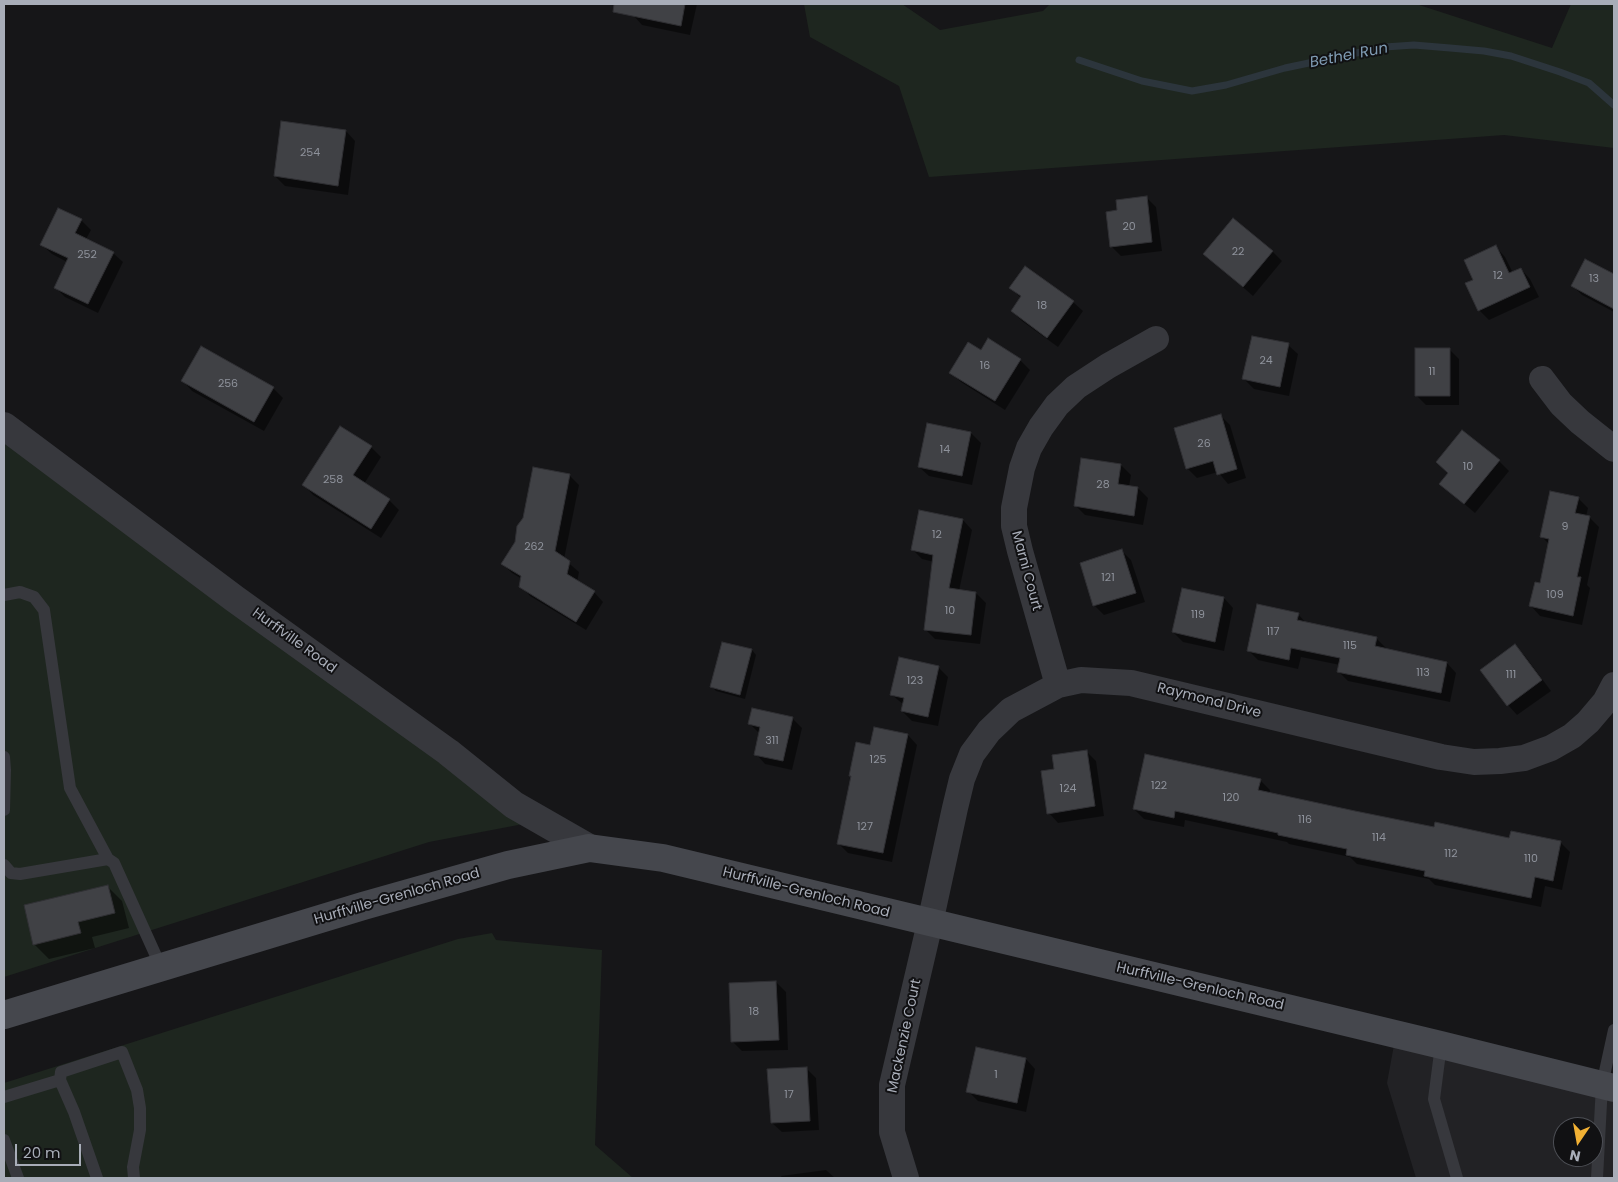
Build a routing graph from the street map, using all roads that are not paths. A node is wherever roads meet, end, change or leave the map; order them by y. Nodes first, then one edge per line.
1 (1156, 339) dead end
2 (1542, 379) dead end
3 (4, 426) edge
4 (1614, 449) edge
5 (4, 595) edge
6 (1058, 684) junction
7 (1614, 686) edge
8 (4, 757) edge
9 (4, 810) edge
10 (589, 848) junction
11 (108, 859) junction
12 (4, 865) edge
13 (930, 923) junction
14 (161, 967) junction
15 (4, 1015) edge
16 (1614, 1030) edge
17 (1441, 1045) junction
18 (60, 1080) junction
19 (1608, 1087) edge
20 (4, 1097) edge
21 (4, 1140) edge
22 (1592, 1177) edge
23 (18, 1178) edge
24 (97, 1178) edge
25 (134, 1178) edge
26 (906, 1178) edge
27 (1457, 1178) edge

1 - 6 street, Marni Court
2 - 4 street
3 - 10 street, Hurffville Road
5 - 11 lane
6 - 7 street, Raymond Drive
6 - 13 street, Raymond Drive
8 - 9 lane
10 - 13 main road, Hurffville-Grenloch Road
10 - 14 main road, Hurffville-Grenloch Road
11 - 12 lane
11 - 14 lane
13 - 17 main road, Hurffville-Grenloch Road
13 - 26 street, Mackenzie Court
14 - 15 main road, Hurffville-Grenloch Road
16 - 19 lane
17 - 19 main road, Hurffville-Grenloch Road
17 - 27 lane
18 - 20 lane
18 - 24 lane
18 - 25 lane
19 - 22 lane
21 - 23 lane

